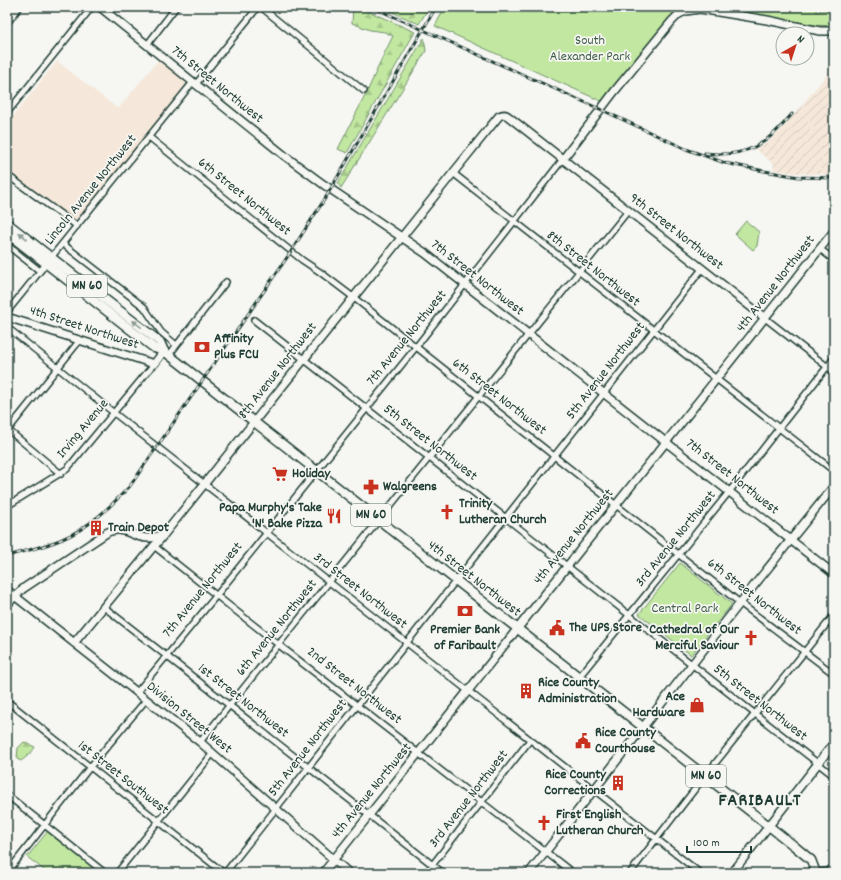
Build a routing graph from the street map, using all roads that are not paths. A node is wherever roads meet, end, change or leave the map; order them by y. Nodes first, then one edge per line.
1 (17, 7) edge
2 (92, 7) edge
3 (100, 7) edge
4 (176, 7) edge
5 (260, 7) edge
6 (7, 20) edge
7 (834, 31) edge
8 (147, 45) junction
9 (194, 83) junction
10 (364, 91) dead end
11 (7, 113) edge
12 (502, 114) joint
13 (149, 137) junction
14 (563, 159) junction
15 (453, 173) junction
16 (7, 175) edge
17 (628, 211) junction
18 (7, 223) edge
19 (515, 223) junction
20 (77, 226) junction
21 (834, 231) edge
22 (7, 233) edge
23 (402, 236) junction
24 (63, 244) junction
25 (7, 246) edge
26 (820, 249) junction
27 (834, 260) edge
28 (49, 261) junction
29 (702, 269) junction
30 (40, 271) junction
31 (578, 272) junction
32 (226, 282) dead end
33 (466, 285) junction
34 (353, 297) junction
35 (7, 312) edge
36 (7, 317) edge
37 (765, 318) junction
38 (254, 320) dead end
39 (7, 326) edge
40 (653, 331) junction
41 (528, 334) junction
42 (80, 340) junction
43 (176, 345) junction
44 (416, 347) junction
45 (166, 353) junction
46 (834, 358) edge
47 (304, 360) junction
48 (154, 364) junction
49 (828, 366) junction
50 (58, 368) junction
51 (834, 372) edge
52 (716, 380) junction
53 (604, 394) junction
54 (479, 396) junction
55 (366, 409) junction
56 (114, 413) junction
57 (254, 422) junction
58 (779, 428) junction
59 (7, 429) edge
60 (666, 443) junction
61 (554, 456) junction
62 (429, 458) junction
63 (316, 471) junction
64 (834, 471) edge
65 (61, 474) junction
66 (205, 484) junction
67 (834, 486) edge
68 (729, 492) junction
69 (616, 504) junction
70 (7, 506) edge
71 (505, 518) junction
72 (379, 520) junction
73 (165, 533) junction
74 (267, 533) junction
75 (137, 536) junction
76 (792, 540) junction
77 (154, 546) junction
78 (679, 554) junction
79 (567, 566) junction
80 (834, 574) edge
81 (455, 581) junction
82 (329, 582) junction
83 (7, 590) edge
84 (14, 596) junction
85 (216, 596) junction
86 (740, 603) junction
87 (7, 605) edge
88 (104, 607) junction
89 (630, 615) junction
90 (834, 615) edge
91 (517, 629) junction
92 (74, 643) junction
93 (406, 643) junction
94 (279, 645) junction
95 (805, 652) junction
96 (166, 656) junction
97 (692, 664) junction
98 (834, 674) edge
99 (580, 677) junction
100 (468, 691) junction
101 (137, 692) junction
102 (146, 700) junction
103 (7, 701) edge
104 (229, 705) junction
105 (357, 705) junction
106 (755, 714) junction
107 (643, 728) junction
108 (530, 740) junction
109 (200, 742) junction
110 (834, 743) edge
111 (213, 753) junction
112 (418, 753) junction
113 (818, 763) junction
114 (90, 767) junction
115 (308, 768) junction
116 (705, 776) junction
117 (834, 776) edge
118 (594, 791) junction
119 (7, 794) edge
120 (482, 802) junction
121 (275, 809) junction
122 (369, 816) junction
123 (158, 821) junction
124 (45, 825) junction
125 (769, 826) junction
126 (656, 838) junction
127 (545, 852) junction
128 (334, 860) junction
129 (432, 864) junction
130 (834, 869) edge
131 (7, 873) edge
132 (105, 873) edge
133 (117, 873) edge
134 (225, 873) edge
135 (323, 873) edge
136 (349, 873) edge
137 (426, 873) edge
138 (443, 873) edge
139 (529, 873) edge
140 (573, 873) edge
141 (630, 873) edge
142 (700, 873) edge
143 (732, 873) edge
144 (817, 873) edge
145 (832, 873) edge

1 - 6 highway
2 - 11 street
3 - 8 street, 7th Street Northwest
4 - 8 street
5 - 9 street, Lincoln Avenue Northwest
5 - 10 street
7 - 14 street, 7th Avenue Northwest
8 - 9 street, 7th Street Northwest
9 - 13 street, Lincoln Avenue Northwest
9 - 23 street, 7th Street Northwest
12 - 14 street, 9th Street Northwest
12 - 15 street, 8th Avenue Northwest
13 - 20 street, Lincoln Avenue Northwest
13 - 34 street, 6th Street Northwest
14 - 17 street, 9th Street Northwest
14 - 19 street, 7th Avenue Northwest
15 - 19 street, 8th Street Northwest
15 - 23 street, 8th Avenue Northwest
16 - 20 street
17 - 29 street, 9th Street Northwest
17 - 31 street, 6th Avenue Northwest
28 -> 18 main road, MN 60
19 - 31 street, 8th Street Northwest
19 - 33 street, 7th Avenue Northwest
20 - 24 street, Lincoln Avenue Northwest
21 - 26 street, 4th Avenue Northwest
22 - 28 main road, MN 60
23 - 33 street, 7th Street Northwest
23 - 34 street, 8th Avenue Northwest
24 - 28 street, Lincoln Avenue Northwest
24 - 43 street
25 - 30 street
26 - 27 street
26 - 37 street, 4th Avenue Northwest
28 - 30 street, Lincoln Avenue Northwest
28 - 45 main road, MN 60
29 - 37 street, 9th Street Northwest
29 - 40 street, 5th Avenue Northwest
30 - 35 street, Lincoln Avenue Northwest
31 - 40 street, 8th Street Northwest
31 - 41 street, 6th Avenue Northwest
32 - 43 street, Irving Avenue
33 - 41 street, 7th Street Northwest
33 - 44 street, 7th Avenue Northwest
34 - 44 street, 6th Street Northwest
34 - 47 street, 8th Avenue Northwest
36 - 42 street, 4th Street Northwest
37 - 49 street, 9th Street Northwest
37 - 52 street, 4th Avenue Northwest
38 - 47 street, 5th Street Northwest
39 - 50 street, 3rd Street Northwest
40 - 52 street, 8th Street Northwest
40 - 53 street, 5th Avenue Northwest
41 - 53 street, 7th Street Northwest
41 - 54 street, 6th Avenue Northwest
42 - 48 street, 4th Street Northwest
42 - 50 street
43 - 45 street, Irving Avenue
44 - 54 street, 6th Street Northwest
44 - 55 street, 7th Avenue Northwest
45 - 48 street, Irving Avenue
45 - 57 main road, 4th Street Northwest / MN 60
46 - 49 street, 3rd Avenue Northwest
47 - 55 street, 5th Street Northwest
47 - 57 street, 8th Avenue Northwest
48 - 56 street, Irving Avenue
49 - 51 street, 9th Street Northwest
49 - 58 street, 3rd Avenue Northwest
50 - 56 street, 3rd Street Northwest
50 - 59 street
52 - 58 street, 8th Street Northwest
52 - 60 street, 4th Avenue Northwest
53 - 60 street, 7th Street Northwest
53 - 61 street, 5th Avenue Northwest
54 - 61 street, 6th Street Northwest
54 - 62 street, 6th Avenue Northwest
55 - 62 street, 5th Street Northwest
55 - 63 street, 7th Avenue Northwest
56 - 65 street, Irving Avenue
56 - 66 street, 3rd Street Northwest
57 - 63 main road, 4th Street Northwest / MN 60
57 - 66 street, 8th Avenue Northwest
58 - 64 street, 8th Street Northwest
58 - 68 street, 3rd Avenue Northwest
59 - 65 street
60 - 68 street, 7th Street Northwest
60 - 69 street, 4th Avenue Northwest
61 - 69 street, 6th Street Northwest
61 - 71 street, 5th Avenue Northwest
62 - 71 street, 5th Street Northwest
62 - 72 street, 6th Avenue Northwest
63 - 72 main road, 4th Street Northwest / MN 60
63 - 74 street, 7th Avenue Northwest
65 - 70 street, Irving Avenue
66 - 73 street, 8th Avenue Northwest
66 - 74 street, 3rd Street Northwest
67 - 76 street
68 - 76 street, 7th Street Northwest
68 - 78 street, 3rd Avenue Northwest
69 - 78 street, 6th Street Northwest
69 - 79 street, 4th Avenue Northwest
71 - 79 street, 5th Street Northwest
71 - 81 street, 5th Avenue Northwest
72 - 81 main road, 4th Street Northwest / MN 60
72 - 82 street, 6th Avenue Northwest
73 - 75 street
73 - 77 street, 8th Avenue Northwest
74 - 82 street, 3rd Street Northwest
74 - 85 street, 7th Avenue Northwest
75 - 77 street, 2nd Street Northwest
75 - 84 street
76 - 80 street, 7th Street Northwest
76 - 86 street
77 - 85 street, 2nd Street Northwest
77 - 88 street, 8th Avenue Northwest
78 - 86 street, 6th Street Northwest
78 - 89 street, 3rd Avenue Northwest
79 - 89 street, 5th Street Northwest
79 - 91 street, 4th Avenue Northwest
81 - 91 main road, 4th Street Northwest / MN 60
81 - 93 street, 5th Avenue Northwest
82 - 93 street, 3rd Street Northwest
82 - 94 street, 6th Avenue Northwest
83 - 84 street, Division Street West
84 - 87 street
84 - 92 street, Division Street West
85 - 94 street, 2nd Street Northwest
85 - 96 street, 7th Avenue Northwest
86 - 95 street, 6th Street Northwest
86 - 97 street
88 - 92 street, 8th Avenue Northwest
88 - 96 street, 1st Street Northwest
89 - 97 street, 5th Street Northwest
89 - 99 street, 3rd Avenue Northwest
90 - 95 street
91 - 99 main road, 4th Street Northwest / MN 60
91 - 100 street, 4th Avenue Northwest
92 - 101 street, Division Street West
93 - 100 street, 3rd Street Northwest
93 - 105 street, 5th Avenue Northwest
94 - 104 street, 6th Avenue Northwest
94 - 105 street, 2nd Street Northwest
95 - 98 street, 6th Street Northwest
95 - 106 street
96 - 101 street, 7th Avenue Northwest
96 - 104 street, 1st Street Northwest
97 - 106 street, 5th Street Northwest
97 - 107 street
99 - 107 main road, 4th Street Northwest / MN 60
100 - 108 street, 3rd Street Northwest
100 - 112 street, 4th Avenue Northwest
101 - 102 street, Division Street West
102 - 109 street, Division Street West
102 - 114 street
103 - 114 street, 1st Street Southwest
104 - 109 street, 6th Avenue Northwest
104 - 115 street, 1st Street Northwest
105 - 112 street, 2nd Street Northwest
105 - 115 street, 5th Avenue Northwest
106 - 113 street, 5th Street Northwest
106 - 116 street
107 - 116 main road, 4th Street Northwest / MN 60
107 - 118 street
108 - 118 street, 3rd Street Northwest
108 - 120 street, 3rd Avenue Northwest
109 - 111 street, Division Street West
110 - 113 street
111 - 121 street, Division Street West
111 - 123 street
112 - 120 street, 2nd Street Northwest
112 - 122 street, 4th Avenue Northwest
113 - 117 street, 5th Street Northwest
113 - 125 street
114 - 123 street, 1st Street Southwest
114 - 124 street
115 - 121 street, 5th Avenue Northwest
115 - 122 street, 1st Street Northwest
116 - 125 main road, 4th Street Northwest / MN 60
116 - 126 street
118 - 126 street, 3rd Street Northwest
118 - 127 street
119 - 124 street
120 - 127 street, 2nd Street Northwest
120 - 129 street, 3rd Avenue Northwest
121 - 128 street, Division Street West
121 - 134 street, 5th Avenue Northwest
122 - 128 street, 4th Avenue Northwest
122 - 129 street, 1st Street Northwest
123 - 133 street
123 - 134 street, 1st Street Southwest
124 - 131 street
124 - 132 street
125 - 143 street
125 - 144 main road, MN 60
126 - 141 street
126 - 142 street, 3rd Street Northwest
127 - 139 street
127 - 140 street, 2nd Street Northwest
128 - 135 street, 4th Avenue Northwest
128 - 136 street, Division Street West
129 - 137 street, 3rd Avenue Northwest
129 - 138 street, 1st Street Northwest
130 - 144 street
130 - 145 street

